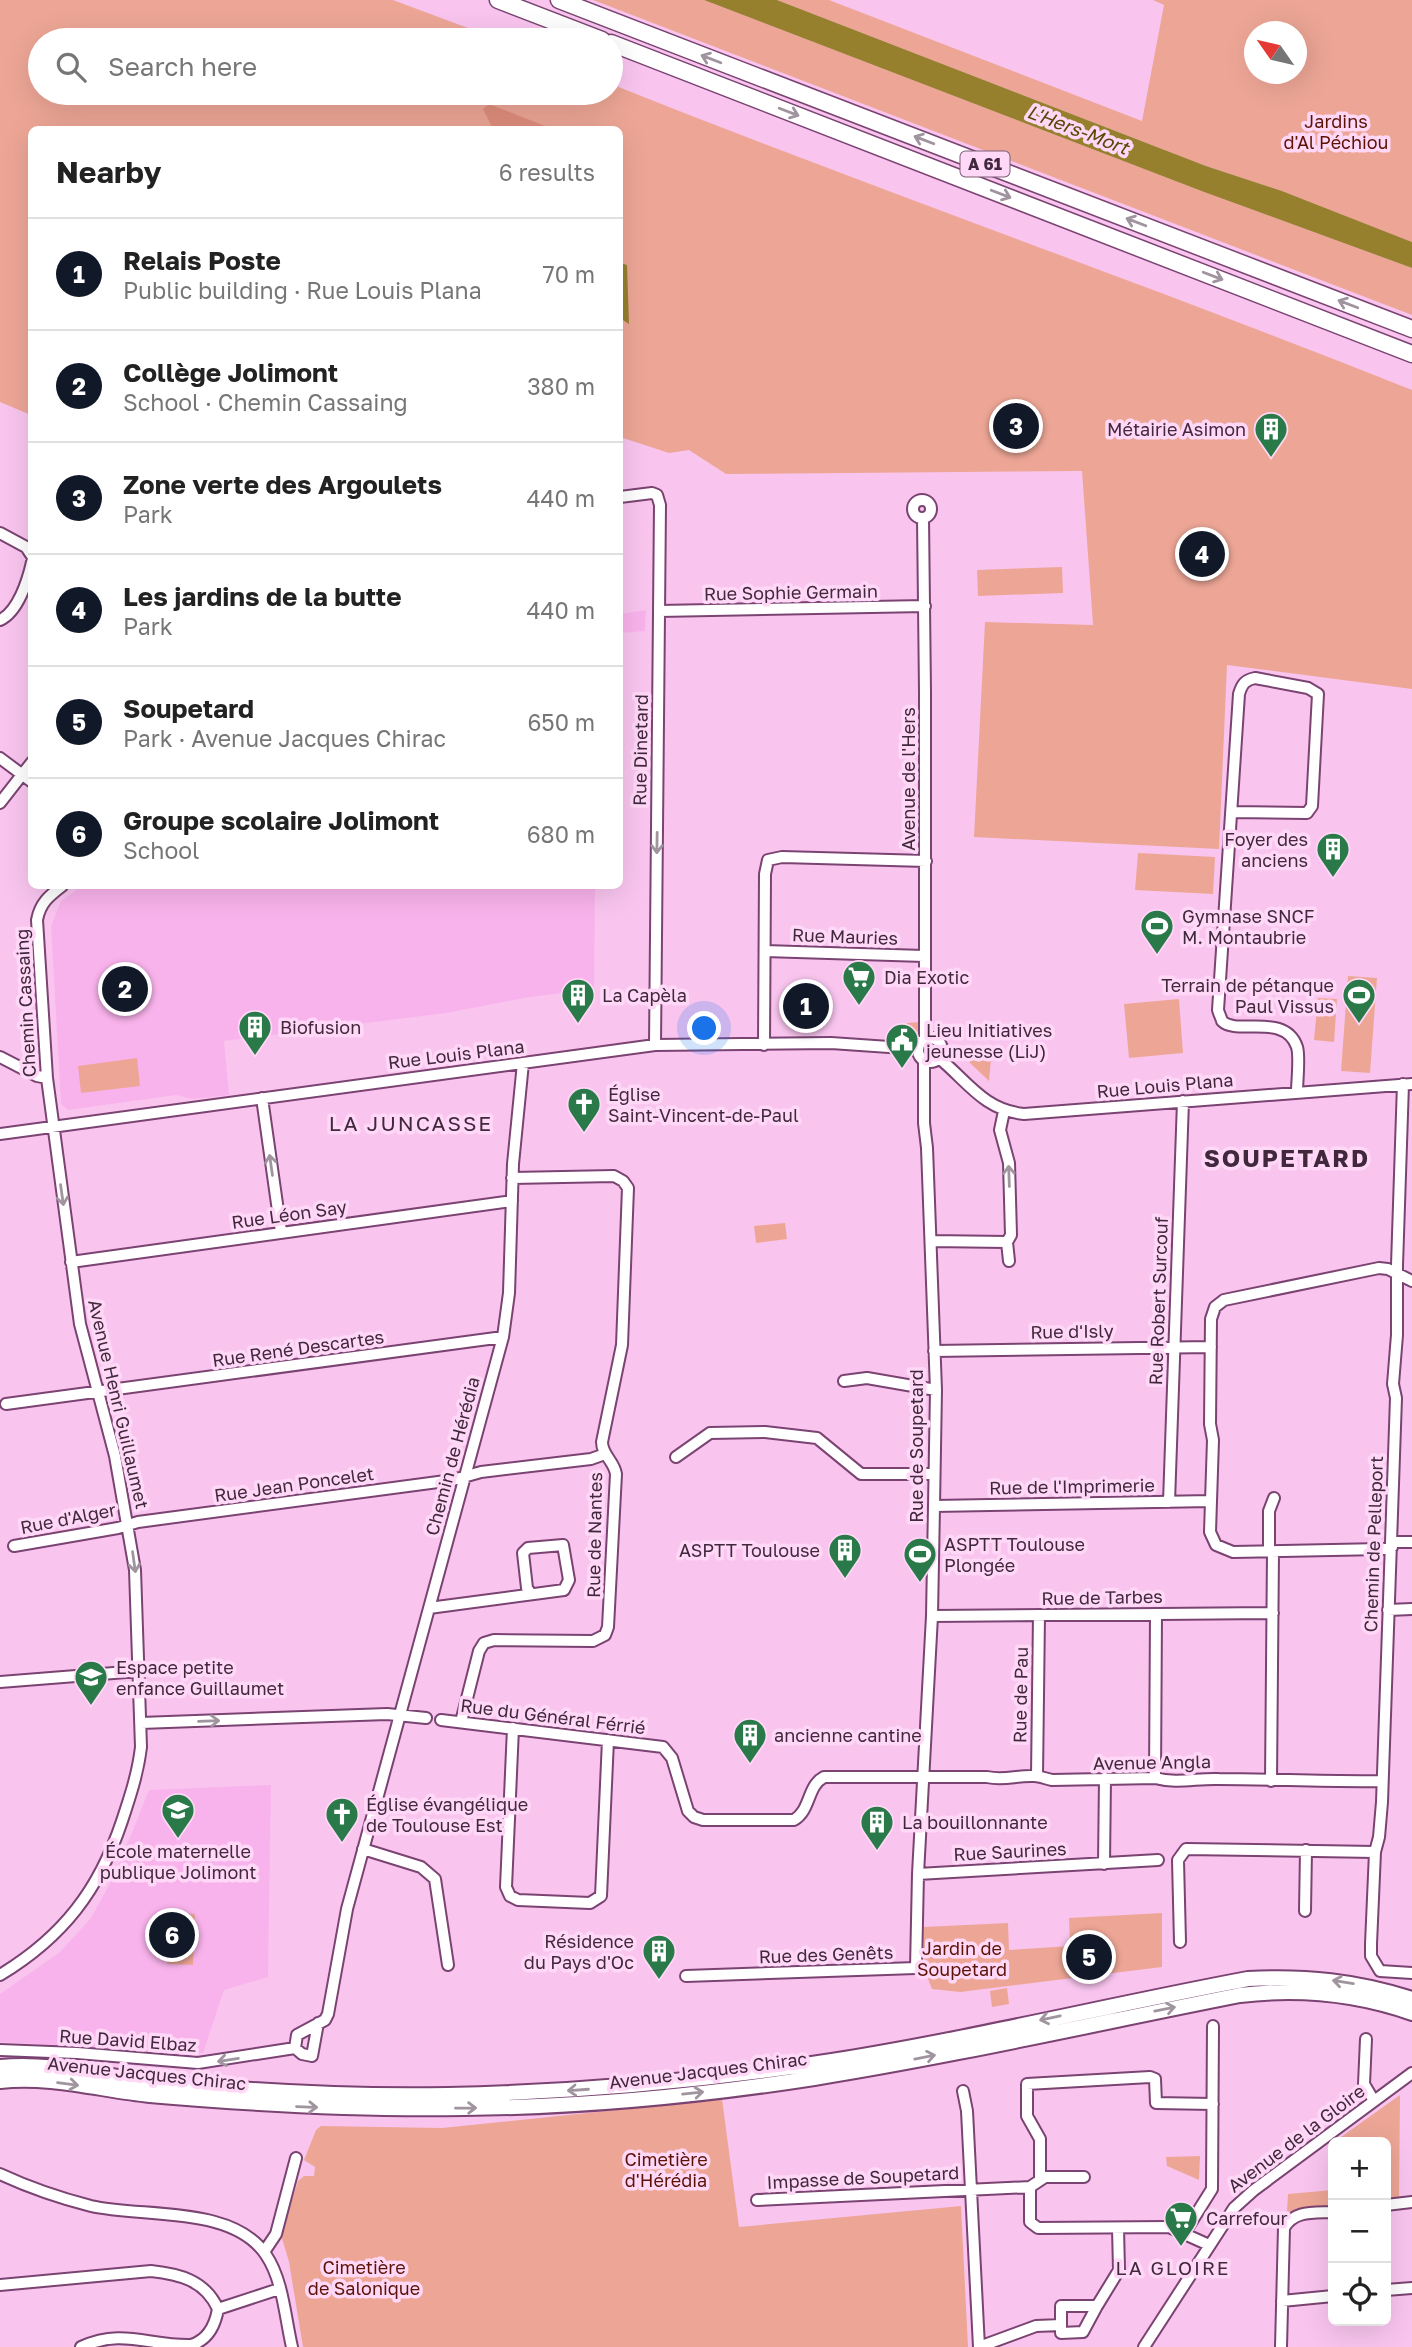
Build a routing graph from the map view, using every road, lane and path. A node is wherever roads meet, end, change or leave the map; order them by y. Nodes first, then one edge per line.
1 (498, 0) edge
2 (559, 0) edge
3 (571, 28) edge
4 (623, 48) edge
5 (1412, 329) edge
6 (1412, 354) edge
7 (623, 496) edge
8 (923, 518) dead end
9 (0, 533) edge
10 (28, 550) edge
11 (27, 589) edge
12 (925, 606) junction
13 (659, 611) junction
14 (0, 620) edge
15 (0, 758) edge
16 (28, 767) edge
17 (22, 775) junction
18 (28, 779) edge
19 (0, 803) edge
20 (1233, 812) junction
21 (926, 861) junction
22 (58, 889) edge
23 (765, 951) junction
24 (924, 956) junction
25 (925, 1039) junction
26 (655, 1045) junction
27 (764, 1045) junction
28 (918, 1049) junction
29 (0, 1057) edge
30 (939, 1058) junction
31 (924, 1061) junction
32 (523, 1063) junction
33 (47, 1078) junction
34 (1408, 1084) edge
35 (1297, 1092) junction
36 (262, 1098) junction
37 (1183, 1101) junction
38 (1004, 1111) junction
39 (53, 1127) junction
40 (0, 1134) edge
41 (512, 1178) junction
42 (512, 1201) junction
43 (281, 1232) junction
44 (931, 1241) junction
45 (1007, 1242) junction
46 (1009, 1261) dead end
47 (71, 1262) junction
48 (1398, 1274) junction
49 (1412, 1280) edge
50 (503, 1337) junction
51 (1173, 1347) junction
52 (1211, 1347) junction
53 (934, 1350) junction
54 (844, 1381) dead end
55 (936, 1390) junction
56 (98, 1392) junction
57 (6, 1404) dead end
58 (605, 1454) junction
59 (677, 1457) dead end
60 (934, 1474) junction
61 (464, 1477) junction
62 (1274, 1498) dead end
63 (1211, 1501) junction
64 (1169, 1502) junction
65 (934, 1506) junction
66 (128, 1525) junction
67 (1412, 1542) edge
68 (1392, 1544) junction
69 (14, 1546) dead end
70 (1273, 1552) junction
71 (531, 1594) junction
72 (429, 1608) junction
73 (1388, 1609) junction
74 (1412, 1609) edge
75 (1273, 1613) junction
76 (1156, 1614) junction
77 (1039, 1615) junction
78 (932, 1616) junction
79 (139, 1671) junction
80 (0, 1682) edge
81 (399, 1715) junction
82 (426, 1718) dead end
83 (441, 1720) dead end
84 (461, 1722) junction
85 (141, 1723) junction
86 (513, 1728) junction
87 (608, 1740) junction
88 (1037, 1776) junction
89 (924, 1778) junction
90 (1105, 1778) junction
91 (1155, 1778) junction
92 (1270, 1781) junction
93 (1382, 1782) junction
94 (363, 1849) junction
95 (1306, 1850) junction
96 (1375, 1852) junction
97 (1158, 1860) dead end
98 (1104, 1864) junction
99 (918, 1874) junction
100 (1305, 1911) dead end
101 (1180, 1942) dead end
102 (448, 1965) dead end
103 (1412, 1973) edge
104 (0, 1975) edge
105 (686, 1976) dead end
106 (1412, 1998) edge
107 (1412, 2012) edge
108 (318, 2024) junction
109 (1213, 2026) dead end
110 (1366, 2039) dead end
111 (295, 2048) junction
112 (0, 2050) edge
113 (0, 2067) edge
114 (1412, 2073) edge
115 (0, 2081) edge
116 (963, 2091) dead end
117 (1374, 2101) junction
118 (1213, 2104) junction
119 (296, 2158) dead end
120 (0, 2174) edge
121 (1084, 2177) dead end
122 (1040, 2179) junction
123 (1030, 2187) junction
124 (971, 2189) junction
125 (757, 2200) dead end
126 (1412, 2202) edge
127 (1391, 2204) edge
128 (1328, 2212) edge
129 (1118, 2228) junction
130 (1185, 2232) junction
131 (1209, 2245) junction
132 (264, 2252) junction
133 (0, 2285) edge
134 (1412, 2288) edge
135 (279, 2289) junction
136 (1391, 2290) edge
137 (1328, 2296) edge
138 (1282, 2301) junction
139 (1097, 2306) junction
140 (218, 2309) junction
141 (1061, 2325) junction
142 (81, 2347) edge
143 (292, 2347) edge
144 (979, 2347) edge
145 (1144, 2347) edge
146 (1282, 2347) edge

1 - 3 highway
5 -> 2 highway, A 61
4 -> 6 highway, A 61
7 - 13 street, Rue Dinetard
8 - 12 street, Avenue de l'Hers
9 - 10 street
11 - 14 street
12 - 13 street, Rue Sophie Germain
12 - 21 street, Avenue de l'Hers
13 -> 26 street, Rue Dinetard
15 - 17 street
16 - 17 street
17 - 18 street
17 - 19 street
20 - 20 street
20 - 35 street
21 - 23 street
21 - 24 street, Avenue de l'Hers
22 - 33 street, Chemin Cassaing
23 - 24 street, Rue Mauries
23 - 27 street
24 - 25 street, Avenue de l'Hers
25 - 28 street
25 - 30 street
26 - 27 street, Rue Louis Plana
26 - 32 street, Rue Louis Plana
27 - 28 street, Rue Louis Plana
28 - 31 street
29 - 33 street
30 - 31 street
30 - 38 street
31 - 44 street, Rue de Soupetard
32 - 36 street, Rue Louis Plana
32 - 41 street, Chemin de Hérédia
33 - 39 street, Chemin Cassaing
34 - 35 street, Rue Louis Plana
34 - 48 street, Chemin de Pelleport
35 - 37 street, Rue Louis Plana
36 - 39 street, Rue Louis Plana
43 -> 36 street
37 - 38 street, Rue Louis Plana
37 - 51 street, Rue Robert Surcouf
45 -> 38 street
39 - 40 street, Rue Louis Plana
39 -> 47 street, Avenue Henri Guillaumet
41 - 42 street, Chemin de Hérédia
41 - 58 street, Rue de Nantes
42 - 43 street, Rue Léon Say
42 - 50 street, Chemin de Hérédia
43 - 47 street, Rue Léon Say
44 - 45 street
44 - 53 street, Rue de Soupetard
45 - 46 street
47 - 56 street, Avenue Henri Guillaumet
48 - 49 street
48 - 52 street
48 - 68 street, Chemin de Pelleport
50 - 56 street, Rue René Descartes
50 - 61 street, Chemin de Hérédia
51 - 52 street, Rue d'Isly
51 - 53 street, Rue d'Isly
51 - 64 street, Rue Robert Surcouf
52 - 63 street
53 - 55 street, Rue de Soupetard
54 - 55 street
55 - 60 street, Rue de Soupetard
56 - 57 street, Rue René Descartes
56 - 66 street, Avenue Henri Guillaumet
58 - 61 street, Rue Jean Poncelet
58 - 84 street, Rue de Nantes
59 - 60 street
60 - 65 street, Rue de Soupetard
61 - 66 street, Rue Jean Poncelet
61 - 72 street, Chemin de Hérédia
62 - 70 street
63 - 64 street, Rue de l'Imprimerie
63 - 70 street
64 - 65 street, Rue de l'Imprimerie
65 - 78 street, Rue de Soupetard
66 - 69 street, Rue d'Alger
66 -> 79 street, Avenue Henri Guillaumet
67 - 68 street
68 - 70 street
68 - 73 street, Chemin de Pelleport
70 - 75 street
71 - 71 street
71 - 72 street
72 - 81 street, Chemin de Hérédia
73 - 74 street
73 - 93 street, Chemin de Pelleport
75 - 76 street, Rue de Tarbes
75 - 92 street
76 - 77 street, Rue de Tarbes
76 - 91 street
77 - 78 street, Rue de Tarbes
77 - 88 street, Rue de Pau
78 - 89 street, Rue de Soupetard
79 - 80 street
79 - 85 street, Avenue Henri Guillaumet
81 - 82 street
85 -> 81 street
81 - 94 street, Chemin de Hérédia
83 - 84 street, Rue du Général Férrié
84 - 86 street, Rue du Général Férrié
85 - 104 street, Avenue Henri Guillaumet
86 - 87 street, Rue du Général Férrié
86 - 87 street
87 - 89 street, Rue du Général Férrié
88 - 89 street, Avenue Angla
88 - 90 street, Avenue Angla
89 - 99 street, Rue de Soupetard
90 - 91 street, Avenue Angla
90 - 98 street
91 - 92 street, Avenue Angla
92 - 93 street, Avenue Angla
93 - 96 street, Chemin de Pelleport
94 - 102 street
94 - 108 street, Chemin de Hérédia
95 - 96 street
95 - 100 street
95 - 101 street
96 - 103 street, Chemin de Pelleport
97 - 98 street, Rue Saurines
98 - 99 street, Rue Saurines
99 - 105 street, Rue des Genêts
106 -> 113 main road, Avenue Jacques Chirac
115 -> 107 main road, Avenue Jacques Chirac
108 - 111 street, Chemin de Hérédia
108 - 111 street, Chemin de Hérédia
109 - 118 street
110 - 117 street
111 -> 112 street, Rue David Elbaz
114 - 117 street, Avenue de la Gloire
116 - 124 street, Impasse de Soupetard
117 - 131 street, Avenue de la Gloire
118 - 122 street
118 - 130 street
119 - 132 street
120 - 132 street
121 - 122 street
122 - 123 street
123 - 124 street
123 - 129 street
124 - 125 street, Impasse de Soupetard
124 - 144 street, Impasse de Soupetard
126 - 127 street
128 - 138 street
129 - 130 street
129 - 139 street
130 - 131 street
131 - 145 street, Avenue de la Gloire
132 - 135 street
133 - 140 street
134 - 136 street
135 - 140 street
135 - 143 street
137 - 138 street
138 - 146 street
139 - 141 street
139 - 141 street
140 - 142 street
141 - 144 street

